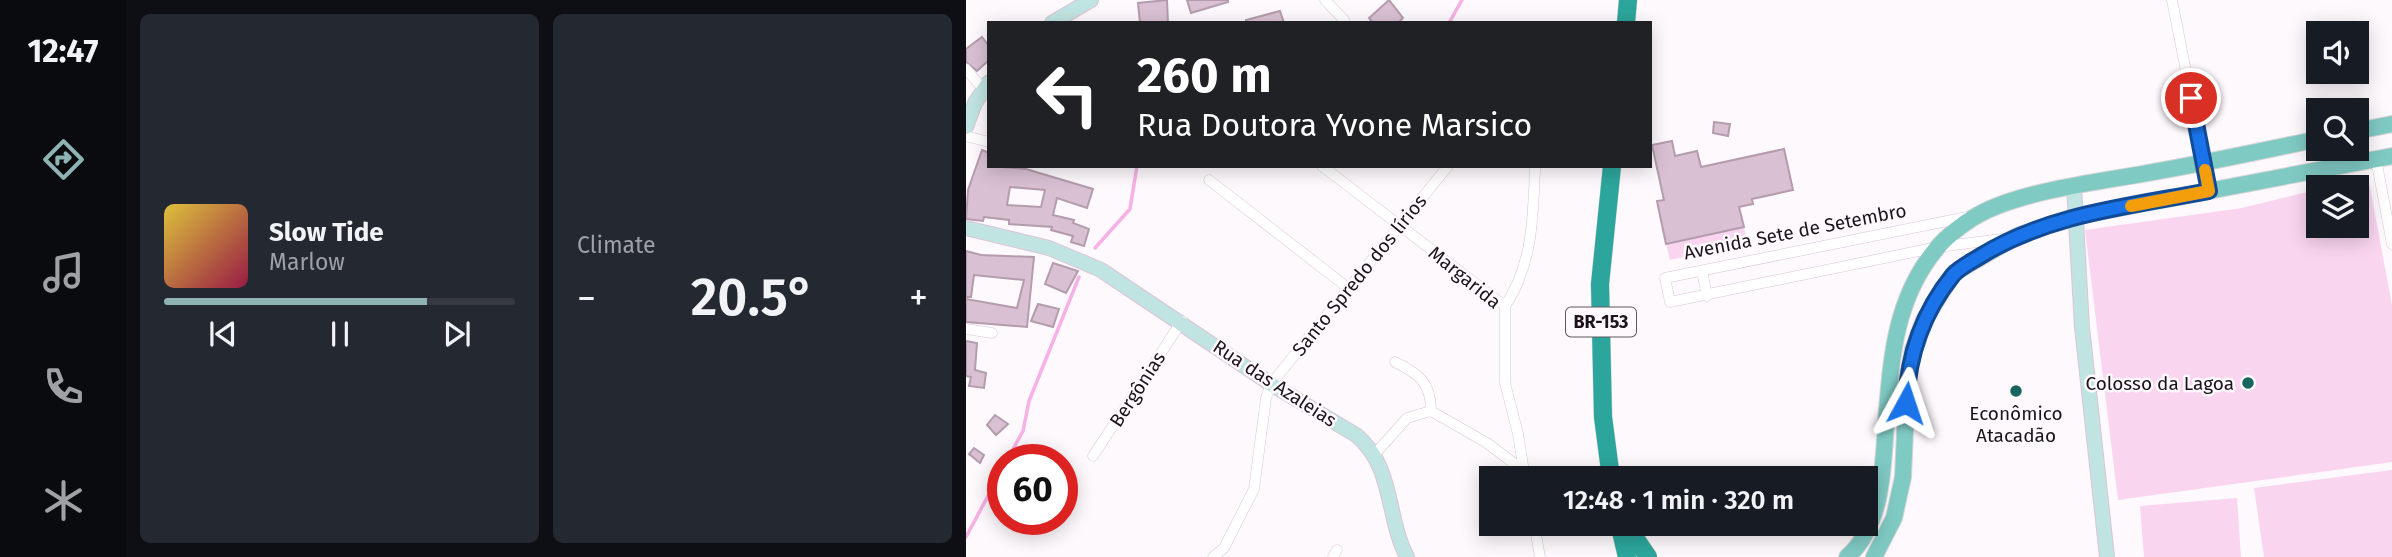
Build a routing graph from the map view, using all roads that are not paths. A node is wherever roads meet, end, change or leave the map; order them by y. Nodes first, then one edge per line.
1 (1091, 0) edge
2 (1325, 0) edge
3 (1628, 0) edge
4 (2172, 0) edge
5 (1344, 20) dead end
6 (1055, 21) edge
7 (1626, 21) edge
8 (966, 69) edge
9 (986, 85) edge
10 (2392, 124) edge
11 (966, 127) edge
12 (2369, 129) edge
13 (966, 136) edge
14 (987, 141) edge
15 (2306, 142) edge
16 (2384, 158) edge
17 (2204, 163) junction
18 (1325, 168) edge
19 (1446, 168) edge
20 (1535, 168) edge
21 (1612, 168) edge
22 (1209, 180) dead end
23 (2074, 186) junction
24 (2209, 191) junction
25 (1978, 215) junction
26 (2077, 216) junction
27 (1399, 226) junction
28 (966, 228) edge
29 (2017, 236) junction
30 (2392, 244) edge
31 (1938, 247) junction
32 (1702, 271) junction
33 (1348, 288) junction
34 (1707, 296) junction
35 (1505, 306) junction
36 (1182, 321) junction
37 (966, 329) edge
38 (992, 333) dead end
39 (1395, 362) dead end
40 (1271, 384) junction
41 (1431, 411) junction
42 (1374, 454) junction
43 (1093, 456) dead end
44 (1514, 466) edge
45 (1523, 466) edge
46 (1609, 466) edge
47 (1537, 536) edge
48 (1622, 536) edge
49 (1634, 536) edge
50 (1405, 555) edge
51 (1213, 557) edge
52 (1541, 557) edge
53 (1628, 557) edge
54 (1648, 557) edge
55 (1847, 557) edge
56 (1874, 557) edge
57 (2106, 557) edge

1 - 6 street
2 - 5 street
3 - 7 highway
4 - 17 street
8 - 9 street
9 - 11 street
10 - 12 main road
13 - 14 street
15 - 17 main road, Avenida Sete de Setembro
16 - 24 main road, Avenida Sete de Setembro
16 - 30 street
17 - 23 main road, Avenida Sete de Setembro
17 - 24 main road
18 - 27 street, Margarida
19 - 27 street, Santo Spredo dos lírios
20 - 35 street
21 - 46 highway, BR-153
22 - 33 street
23 - 25 main road, Avenida Sete de Setembro
23 - 26 street
24 - 26 main road, Avenida Sete de Setembro
25 - 31 main road, Avenida Sete de Setembro
25 - 32 street, Avenida Sete de Setembro
26 - 29 main road, Avenida Sete de Setembro
26 - 57 street
27 - 33 street, Santo Spredo dos lírios
27 - 35 street, Margarida
28 - 36 street, Rua das Azaleias
29 - 31 street, Avenida Sete de Setembro
29 - 56 main road, Avenida Sete de Setembro
31 - 34 street, Avenida Sete de Setembro
31 - 55 main road, Avenida Sete de Setembro
32 - 34 street
32 - 34 street, Avenida Sete de Setembro
33 - 40 street, Santo Spredo dos lírios
35 - 45 street, Margarida
36 - 40 street, Rua das Azaleias
36 - 43 street, Bergônias
37 - 38 street
39 - 41 street
40 - 42 street, Rua das Azaleias
40 - 51 street
41 - 42 street
41 - 44 street
42 - 50 street, Rua das Azaleias
47 - 52 street
48 - 53 highway
49 - 54 highway

